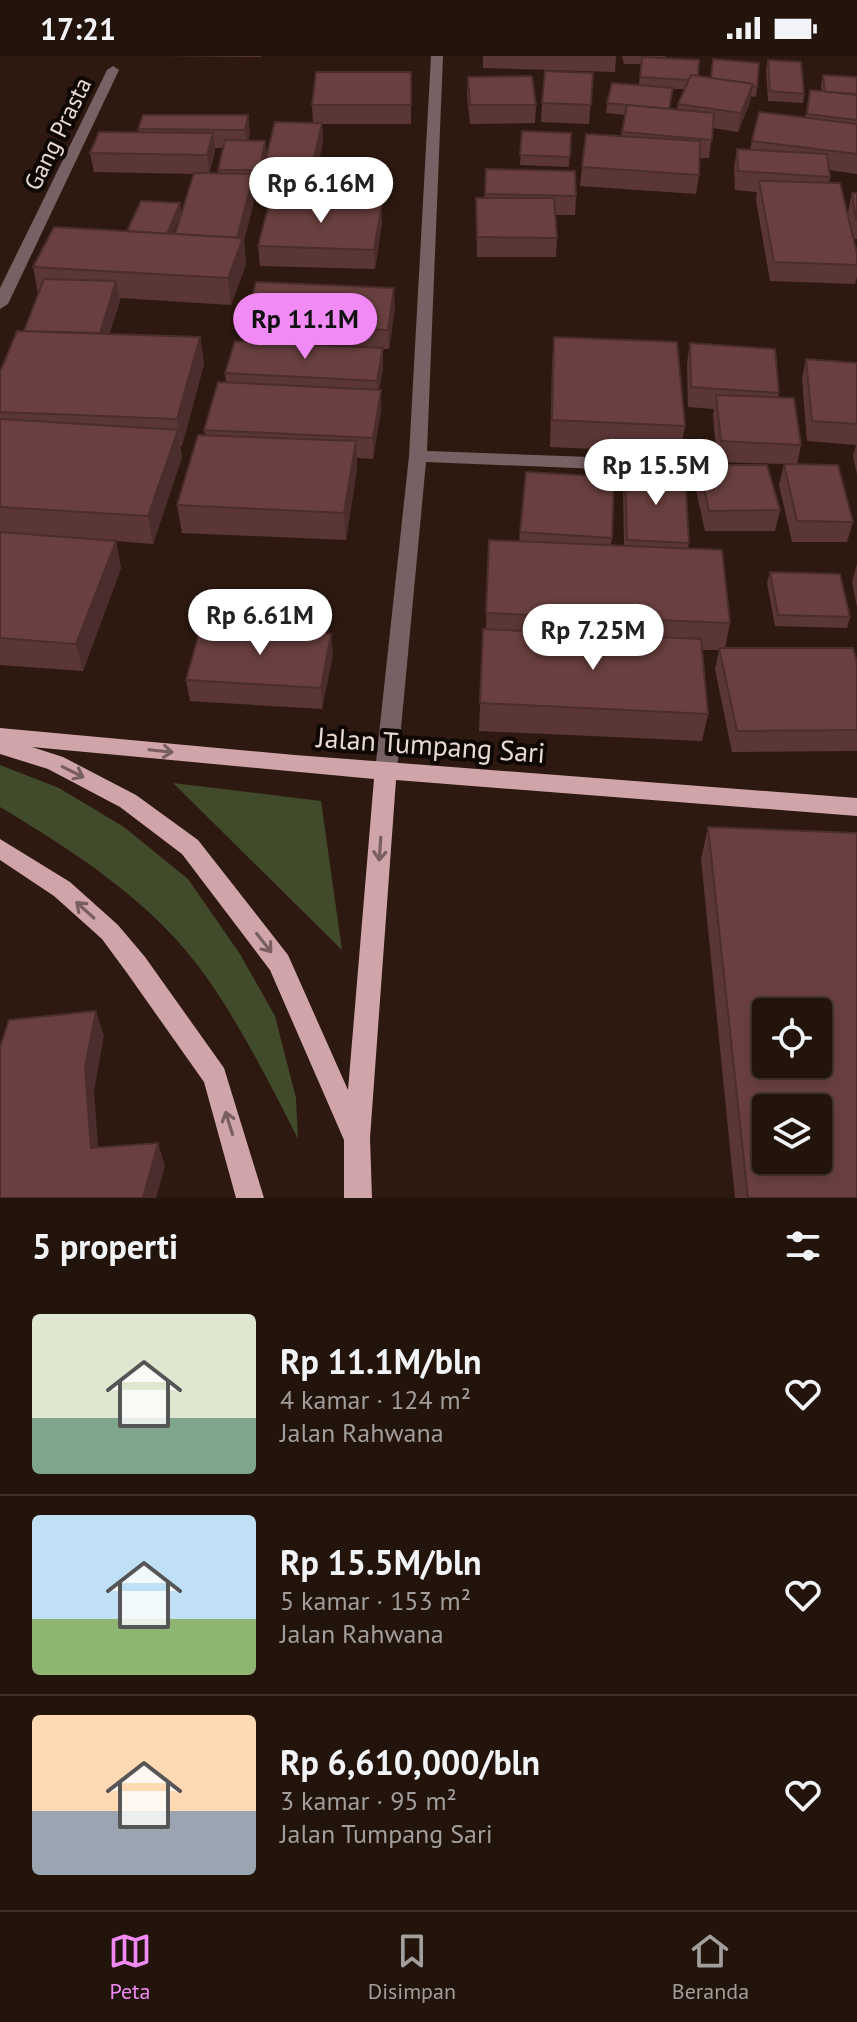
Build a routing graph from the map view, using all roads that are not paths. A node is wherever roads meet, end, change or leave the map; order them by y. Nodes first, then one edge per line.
1 (437, 56) edge
2 (113, 70) dead end
3 (0, 304) edge
4 (418, 456) junction
5 (699, 467) edge
6 (0, 736) edge
7 (0, 746) edge
8 (386, 771) junction
9 (857, 807) edge
10 (0, 848) edge
11 (357, 1140) junction
12 (250, 1198) edge
13 (358, 1198) edge

1 - 4 street
2 - 3 street, Gang Prasta
4 - 5 street
4 - 8 street
6 -> 8 main road, Jalan Tumpang Sari
7 -> 11 main road
8 - 9 main road, Jalan Tumpang Sari
8 -> 11 main road
12 -> 10 main road
11 - 13 main road

